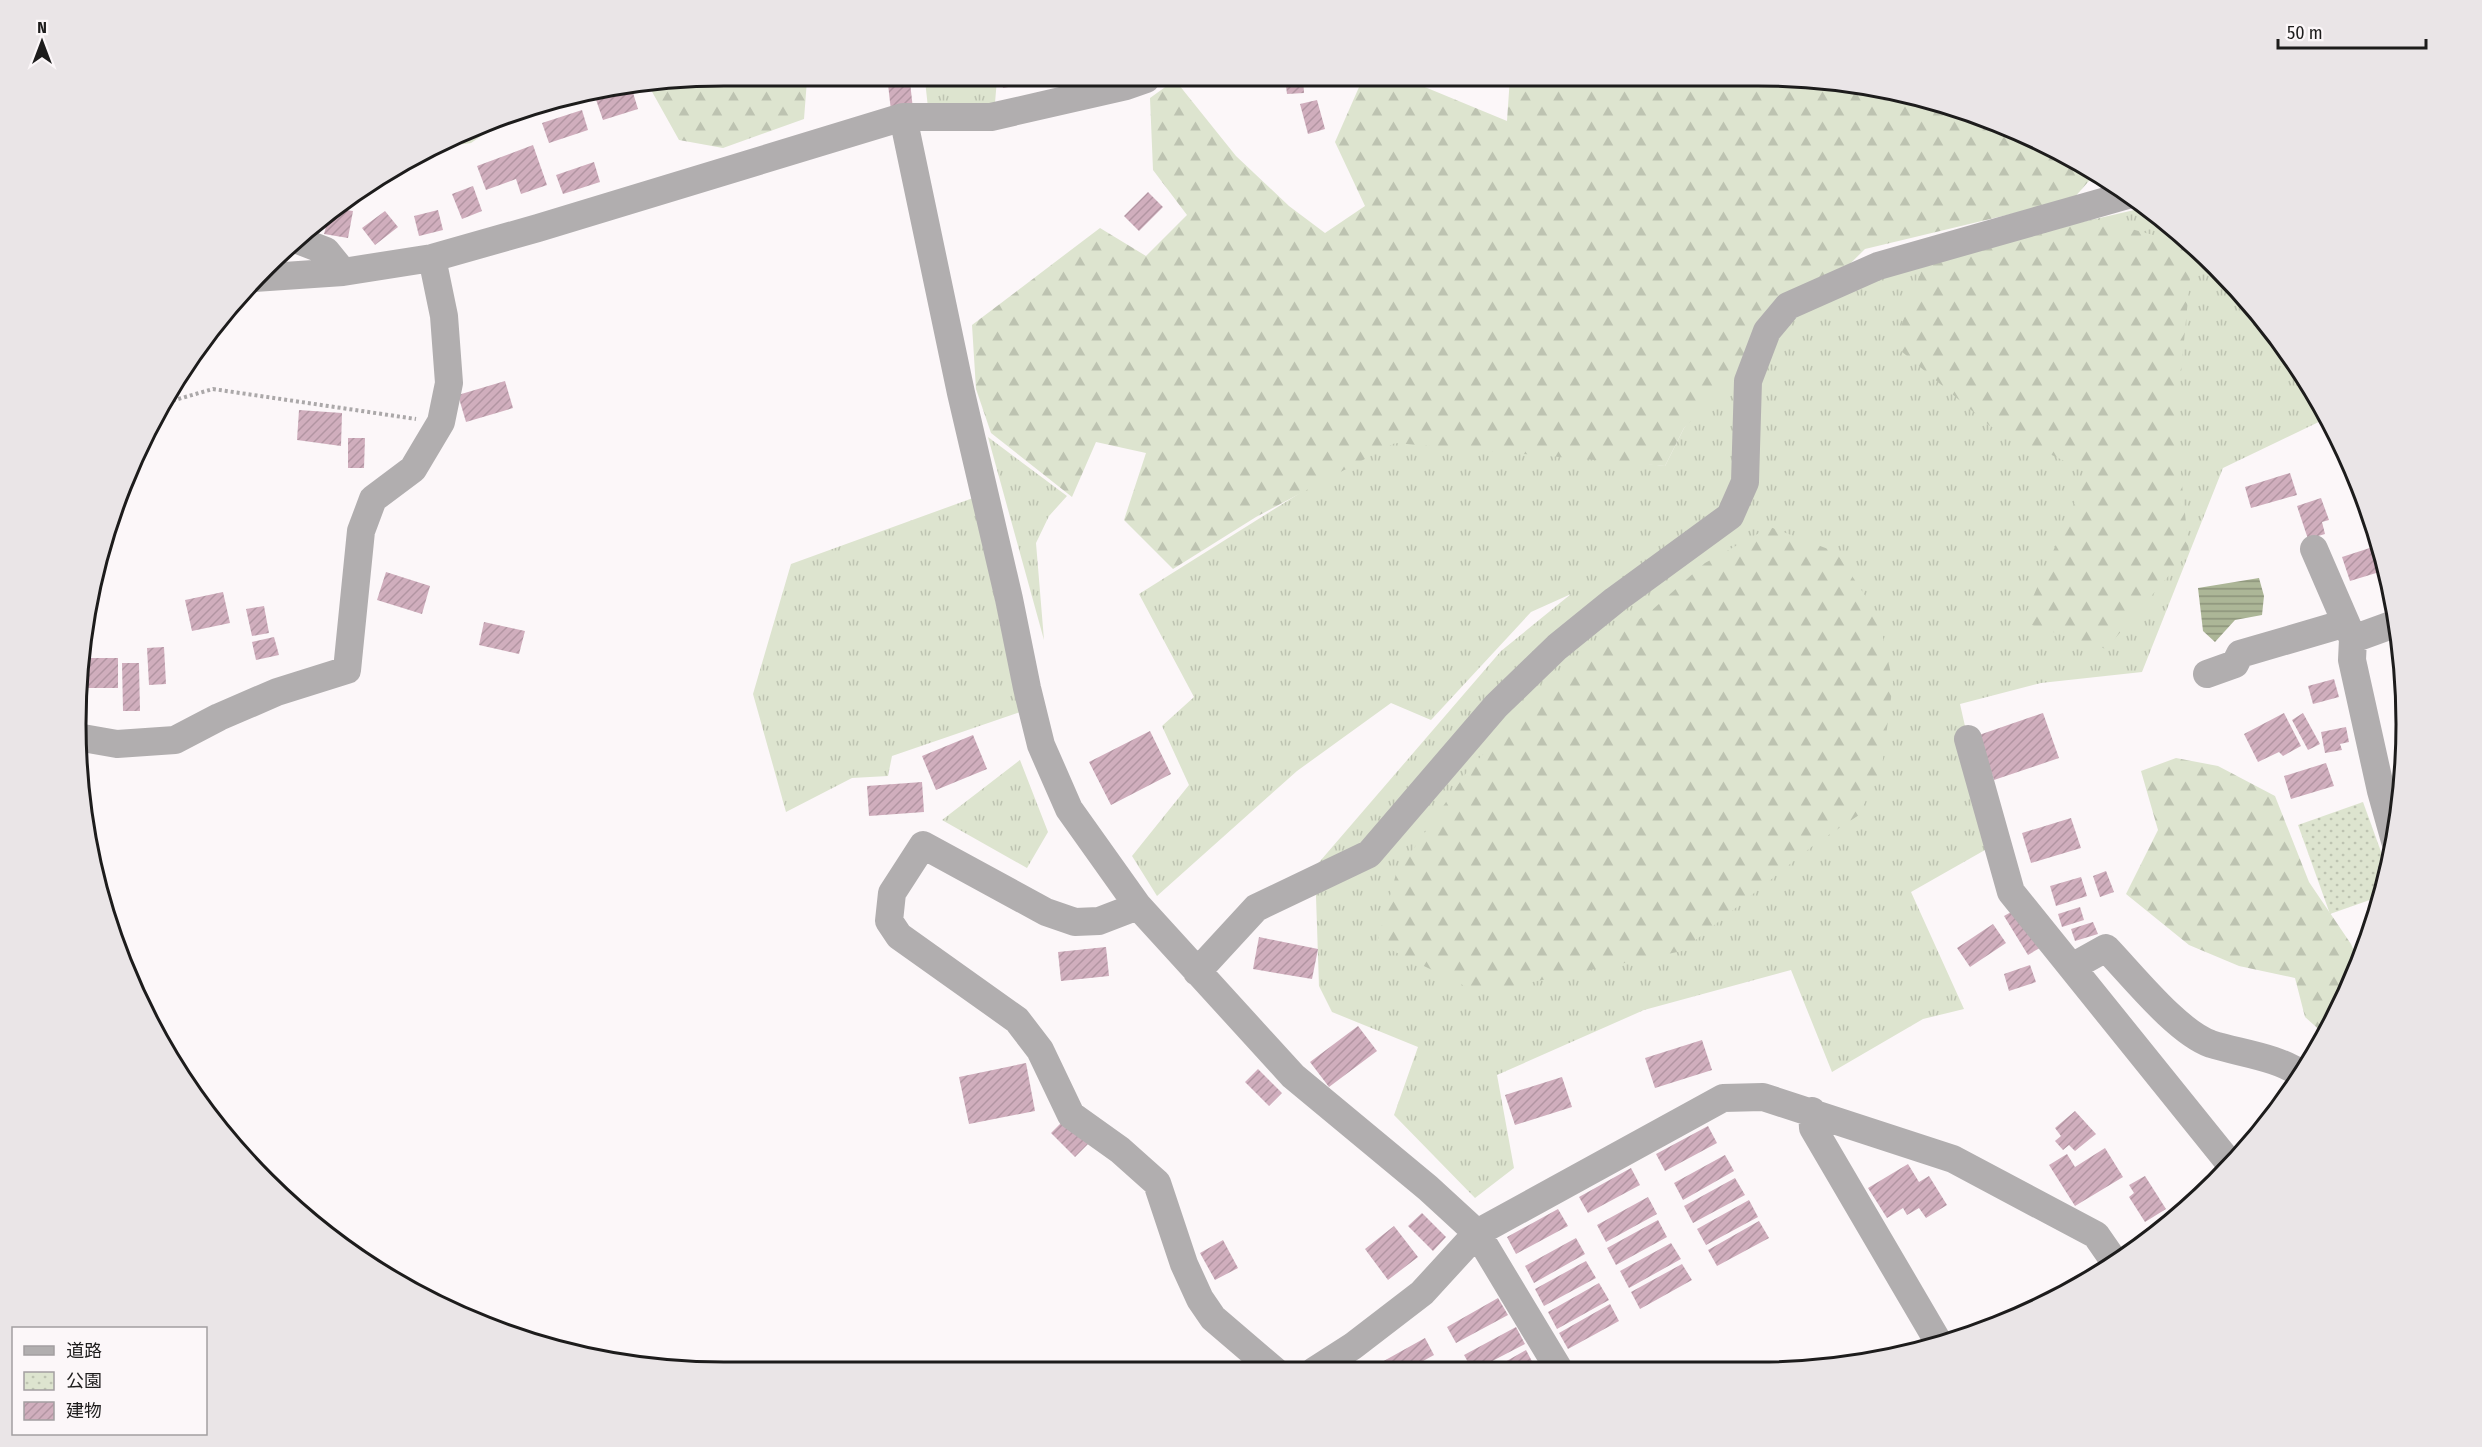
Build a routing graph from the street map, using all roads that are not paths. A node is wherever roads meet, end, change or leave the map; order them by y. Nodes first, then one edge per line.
1 (1126, 86) edge
2 (903, 117) junction
3 (2119, 197) edge
4 (305, 243) edge
5 (432, 258) junction
6 (343, 272) junction
7 (267, 277) edge
8 (2314, 549) dead end
9 (2388, 624) edge
10 (2350, 631) junction
11 (2207, 674) dead end
12 (86, 739) edge
13 (1968, 739) dead end
14 (2389, 818) edge
15 (1138, 906) junction
16 (2072, 967) junction
17 (1197, 972) junction
18 (2294, 1069) edge
19 (1812, 1111) junction
20 (2225, 1158) edge
21 (1477, 1233) junction
22 (2110, 1256) edge
23 (1935, 1337) edge
24 (1263, 1361) edge
25 (1330, 1361) edge
26 (1554, 1361) edge

1 - 2 street
2 - 5 street
2 - 15 street
3 - 17 street
4 - 6 street
5 - 6 street
5 - 12 street
6 - 7 street
8 - 10 street
9 - 10 street
10 - 11 street
10 - 14 street
13 - 16 street
15 - 17 street
15 - 24 street
16 - 18 street
16 - 20 street
17 - 21 street
19 - 21 street
19 - 22 street
19 - 23 street
21 - 25 street
21 - 26 street

